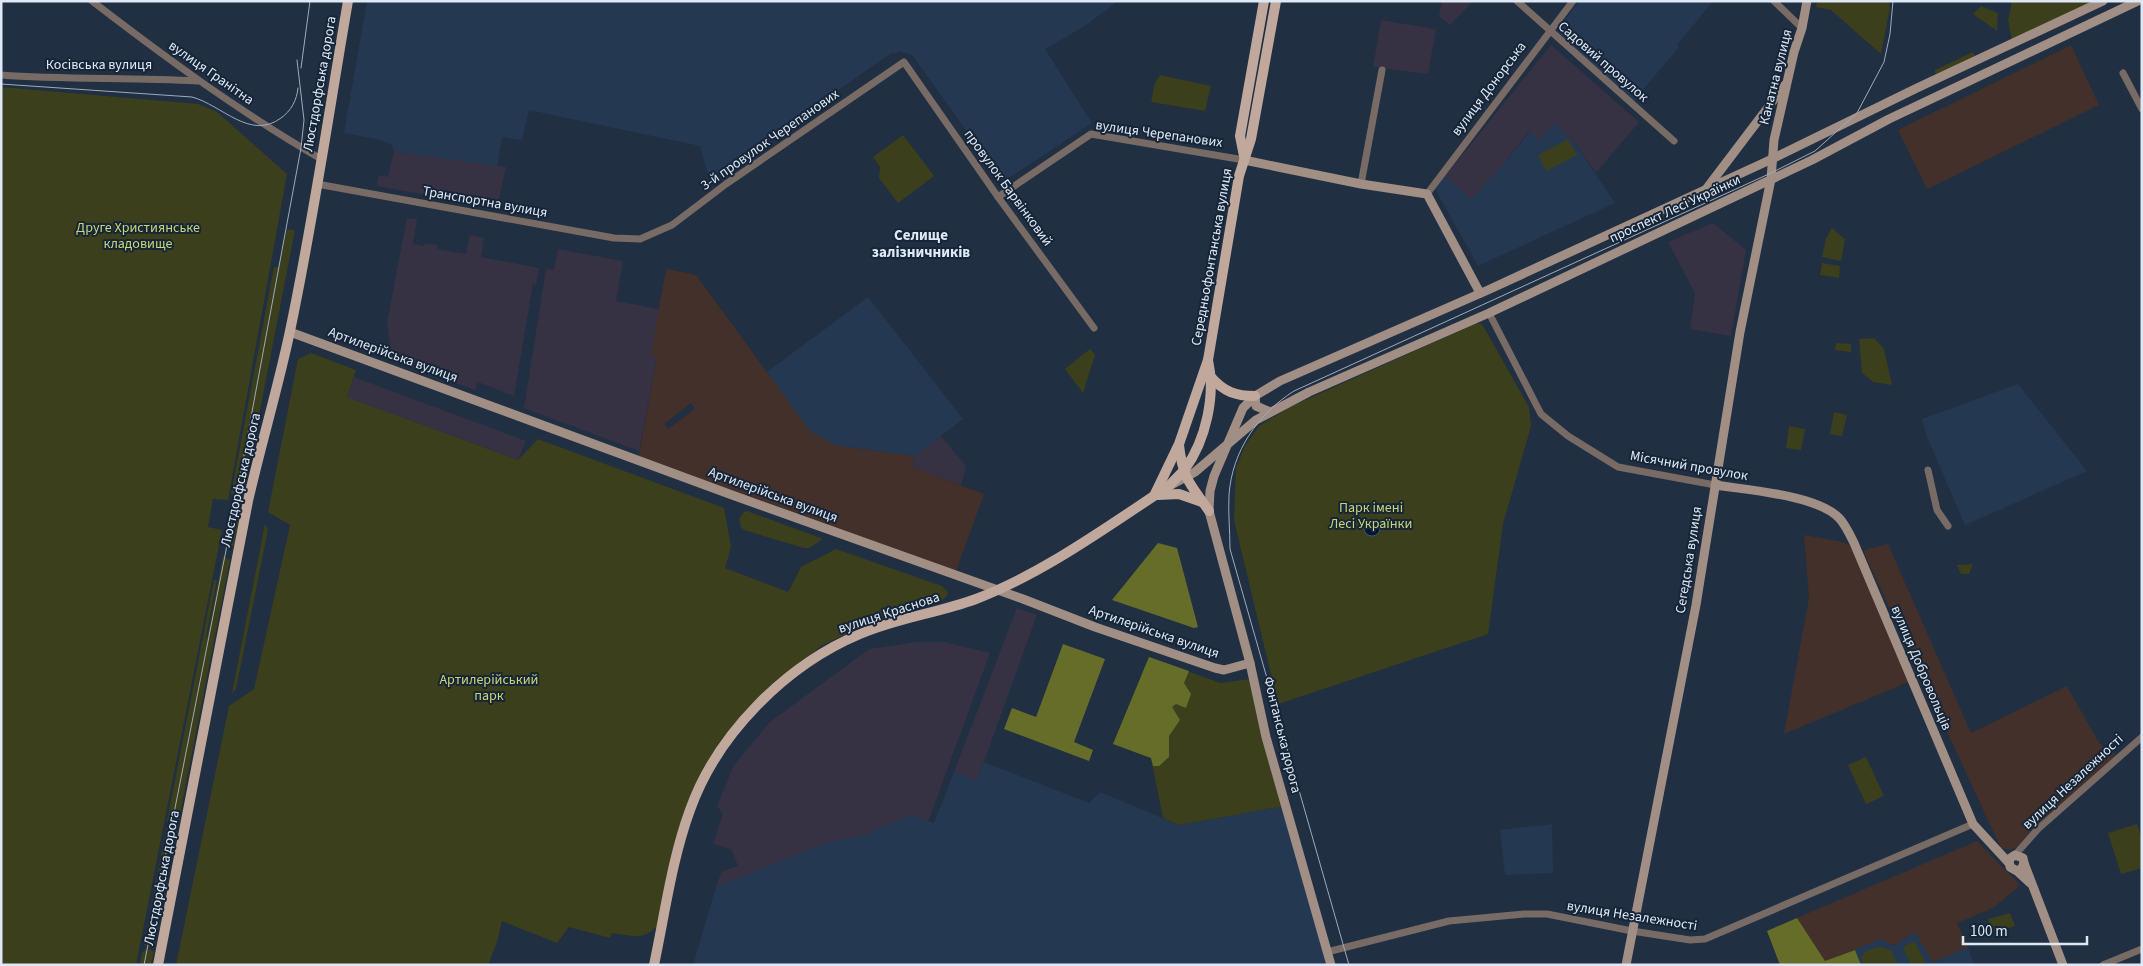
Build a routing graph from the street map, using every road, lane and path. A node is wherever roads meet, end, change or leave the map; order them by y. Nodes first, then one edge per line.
1 (92, 1) edge
2 (348, 1) edge
3 (1264, 1) edge
4 (1276, 1) edge
5 (1517, 1) edge
6 (1573, 1) edge
7 (1774, 1) edge
8 (1807, 1) edge
9 (2103, 1) edge
10 (2138, 1) edge
11 (1802, 28) junction
12 (1549, 31) junction
13 (904, 62) joint
14 (1382, 70) dead end
15 (2123, 73) dead end
16 (1, 75) edge
17 (198, 81) junction
18 (1787, 82) junction
19 (2142, 109) edge
20 (1674, 141) dead end
21 (321, 159) junction
22 (1772, 159) junction
23 (1244, 160) junction
24 (1771, 180) junction
25 (317, 184) junction
26 (1361, 184) junction
27 (1706, 188) junction
28 (1427, 194) junction
29 (998, 197) junction
30 (649, 236) joint
31 (1480, 293) junction
32 (1489, 313) junction
33 (1094, 328) dead end
34 (290, 332) junction
35 (1208, 360) junction
36 (1211, 377) junction
37 (1254, 396) junction
38 (1270, 412) junction
39 (1179, 444) junction
40 (1226, 446) junction
41 (1928, 470) dead end
42 (1184, 475) junction
43 (1715, 485) junction
44 (1155, 495) junction
45 (1811, 502) joint
46 (1207, 508) junction
47 (1948, 526) dead end
48 (996, 590) junction
49 (1250, 663) junction
50 (2142, 737) edge
51 (1973, 824) junction
52 (2017, 859) junction
53 (2032, 885) junction
54 (1632, 931) junction
55 (2142, 949) edge
56 (1327, 952) junction
57 (158, 965) edge
58 (654, 965) edge
59 (1331, 965) edge
60 (1626, 965) edge
61 (2062, 965) edge
62 (2104, 965) edge

1 - 17 street, вулиця Гранітна
2 - 21 main road, Люстдорфська дорога
3 - 23 main road, Середньофонтанська вулиця
4 - 23 main road, Середньофонтанська вулиця
5 - 12 street, Садовий провулок
6 - 12 street, вулиця Донорська
7 - 11 street
8 - 11 main road, Канатна вулиця
9 - 22 main road, проспект Лесі Українки
10 - 24 main road, проспект Лесі Українки
11 - 18 main road, Канатна вулиця
12 - 20 street, Садовий провулок
12 - 28 street, вулиця Донорська
13 - 29 street, провулок Барвінковий
13 - 30 street, 3-й провулок Черепанових
14 - 26 street
15 - 19 street
16 - 17 street, Косівська вулиця
17 - 21 street, вулиця Гранітна
18 - 22 main road, Канатна вулиця
18 - 27 main road
21 - 25 main road, Люстдорфська дорога
22 - 24 main road, Сегедська вулиця
22 - 27 main road, проспект Лесі Українки
23 - 26 main road
23 - 29 street, вулиця Черепанових
23 - 35 main road, Середньофонтанська вулиця
24 - 32 main road, проспект Лесі Українки
24 - 43 main road, Сегедська вулиця
25 - 30 street, Транспортна вулиця
25 - 34 main road, Люстдорфська дорога
26 - 28 main road
27 - 31 main road, проспект Лесі Українки
28 - 31 main road
29 - 33 street, провулок Барвінковий
31 - 37 main road, проспект Лесі Українки
32 - 38 main road, проспект Лесі Українки
32 - 43 street, Місячний провулок
34 - 48 main road, Артилерійська вулиця
34 - 57 main road, Люстдорфська дорога
35 - 36 main road, Середньофонтанська вулиця
35 - 39 main road, Середньофонтанська вулиця
36 - 37 main road
36 - 42 main road, Середньофонтанська вулиця
37 - 38 main road
37 - 40 main road, проспект Лесі Українки
38 - 40 main road, проспект Лесі Українки
39 - 42 main road
39 - 44 main road, Середньофонтанська вулиця
40 - 42 main road, проспект Лесі Українки
40 - 46 main road, проспект Лесі Українки
41 - 47 street
42 - 44 main road, Середньофонтанська вулиця
42 - 46 main road
43 - 45 main road, Місячний провулок
43 - 54 main road, Сегедська вулиця
44 - 46 main road
44 - 48 main road, вулиця Краснова
45 - 51 main road, вулиця Добровольців
46 - 49 main road, Фонтанська дорога
48 - 49 main road, Артилерійська вулиця
48 - 58 main road, вулиця Краснова
49 - 56 main road, Фонтанська дорога
50 - 52 street, вулиця Незалежності
51 - 52 main road, вулиця Добровольців
51 - 54 street, вулиця Незалежності
52 - 53 main road, вулиця Добровольців
52 - 53 main road, вулиця Добровольців
53 - 61 main road, вулиця Добровольців
54 - 56 street, вулиця Незалежності
54 - 60 main road, Сегедська вулиця
55 - 62 street
56 - 59 main road, Фонтанська дорога

